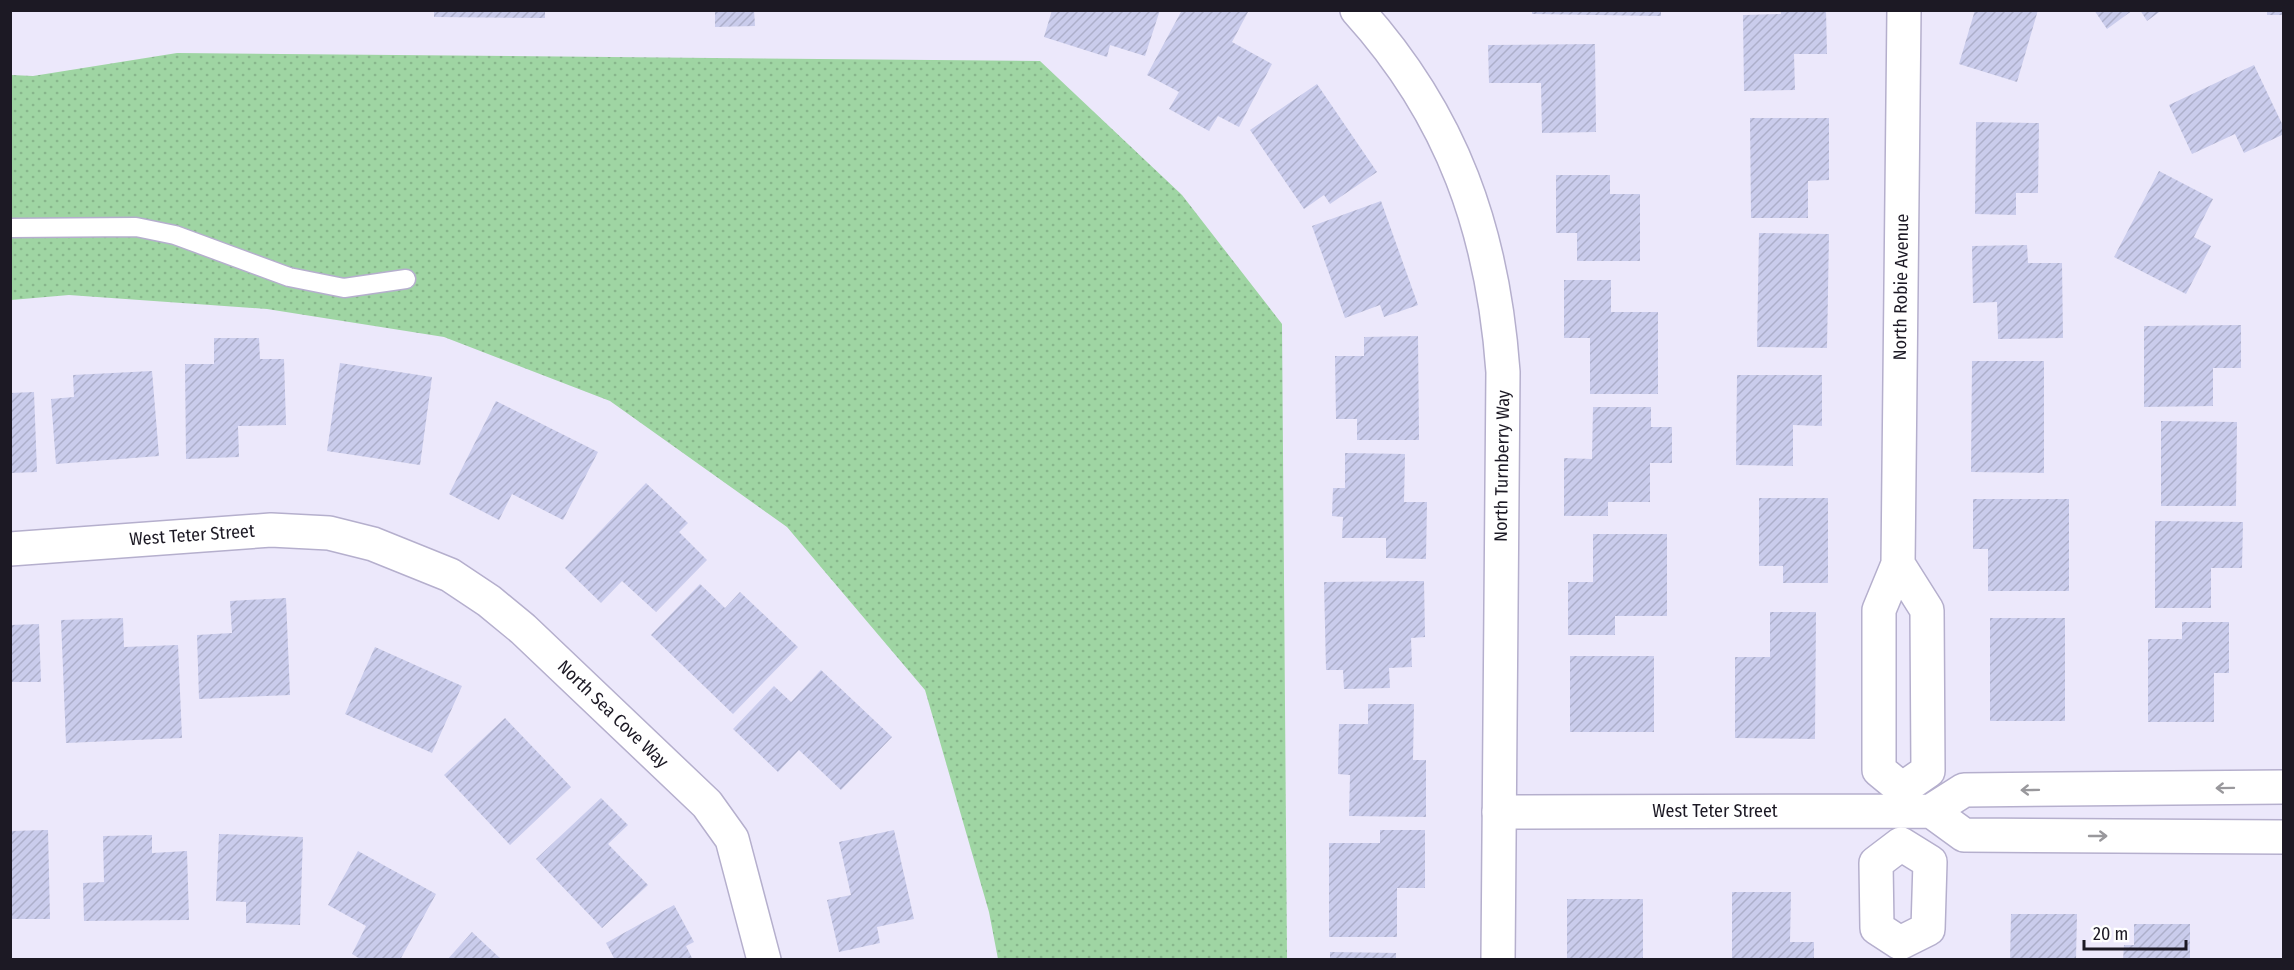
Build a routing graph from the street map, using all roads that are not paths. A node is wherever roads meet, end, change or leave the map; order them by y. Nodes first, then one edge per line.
1 (1357, 10) edge
2 (1904, 10) edge
3 (10, 228) edge
4 (406, 279) dead end
5 (373, 544) joint
6 (10, 549) edge
7 (1898, 564) junction
8 (2283, 787) edge
9 (1499, 812) junction
10 (1909, 814) junction
11 (2283, 837) edge
12 (1900, 951) edge
13 (764, 960) edge
14 (1498, 960) edge

1 - 9 street, North Turnberry Way
2 - 7 street, North Robie Avenue
3 - 4 lane
5 - 6 street, West Teter Street
5 - 13 street, North Sea Cove Way
7 - 10 street, North Robie Avenue
7 - 10 street, North Robie Avenue
8 -> 10 street
9 - 10 street, West Teter Street
9 - 14 street, North Turnberry Way
10 -> 11 street
10 - 12 street, North Robie Avenue
10 - 12 street, North Robie Avenue

